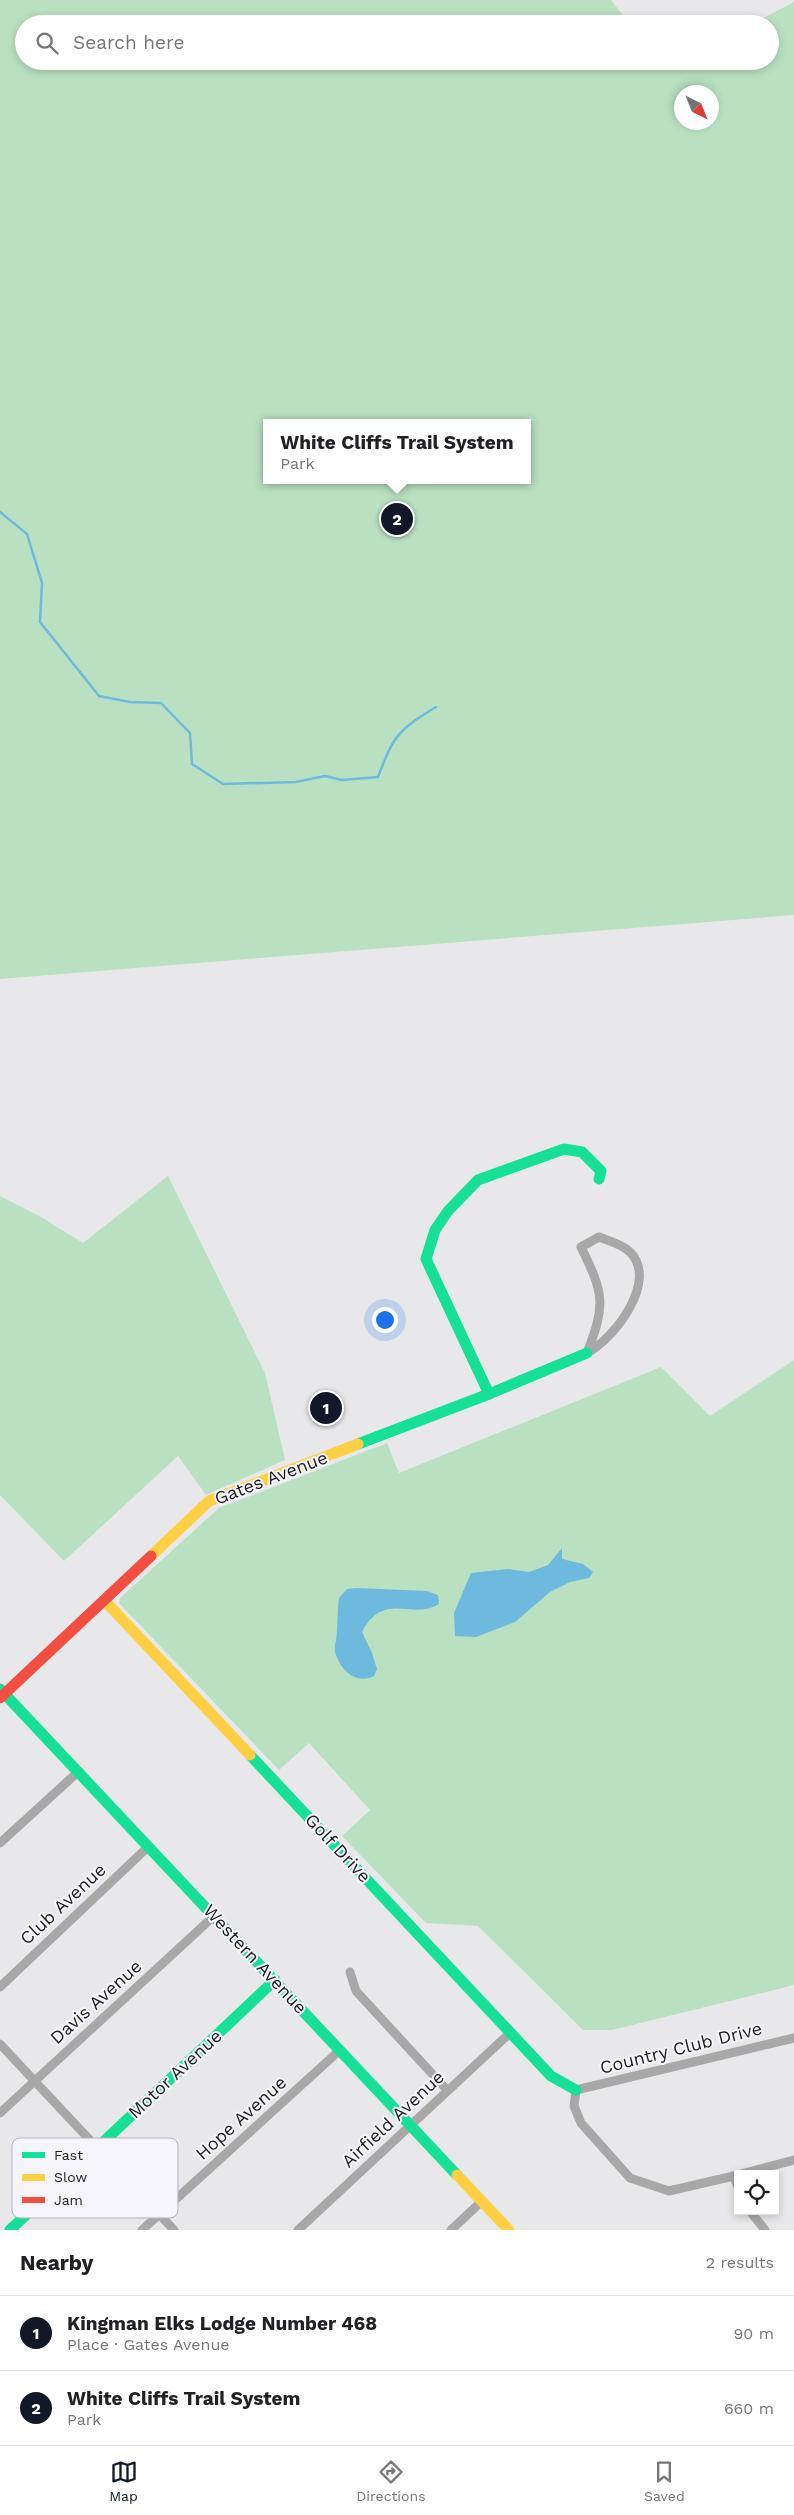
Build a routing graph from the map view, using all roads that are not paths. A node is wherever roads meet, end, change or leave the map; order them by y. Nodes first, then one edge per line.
1 (599, 1178) dead end
2 (587, 1353) junction
3 (490, 1394) junction
4 (105, 1601) junction
5 (2, 1694) edge
6 (79, 1771) junction
7 (0, 1843) edge
8 (149, 1846) junction
9 (214, 1916) junction
10 (350, 1972) dead end
11 (275, 1980) junction
12 (0, 1986) edge
13 (511, 2032) junction
14 (794, 2038) edge
15 (0, 2044) edge
16 (340, 2050) junction
17 (33, 2081) junction
18 (447, 2090) junction
19 (576, 2090) junction
20 (0, 2113) edge
21 (411, 2125) junction
22 (88, 2138) edge
23 (109, 2138) edge
24 (794, 2160) edge
25 (756, 2170) edge
26 (734, 2176) edge
27 (178, 2197) edge
28 (482, 2201) junction
29 (753, 2215) edge
30 (23, 2218) edge
31 (155, 2218) edge
32 (163, 2218) edge
33 (10, 2230) edge
34 (142, 2230) edge
35 (174, 2230) edge
36 (298, 2230) edge
37 (451, 2230) edge
38 (509, 2230) edge
39 (765, 2230) edge

1 - 3 street
2 - 2 street
2 - 3 street, Gates Avenue
3 - 4 street, Gates Avenue
4 - 5 street, Gates Avenue
4 - 13 street, Golf Drive
5 - 6 street, Western Avenue
6 - 7 street
6 - 8 street, Western Avenue
8 - 9 street, Western Avenue
8 - 12 street, Club Avenue
9 - 11 street, Western Avenue
9 - 17 street, Davis Avenue
10 - 18 street
11 - 16 street, Western Avenue
11 - 23 street, Motor Avenue
13 - 18 street, Airfield Avenue
13 - 19 street, Golf Drive
14 - 19 street, Country Club Drive
15 - 17 street
16 - 21 street, Western Avenue
16 - 27 street, Hope Avenue
17 - 20 street, Davis Avenue
17 - 22 street
18 - 21 street, Airfield Avenue
19 - 26 street
21 - 28 street, Western Avenue
21 - 36 street, Airfield Avenue
24 - 25 street
28 - 37 street
28 - 38 street, Western Avenue
29 - 39 street
30 - 33 street, Motor Avenue
31 - 34 street, Hope Avenue
32 - 35 street

